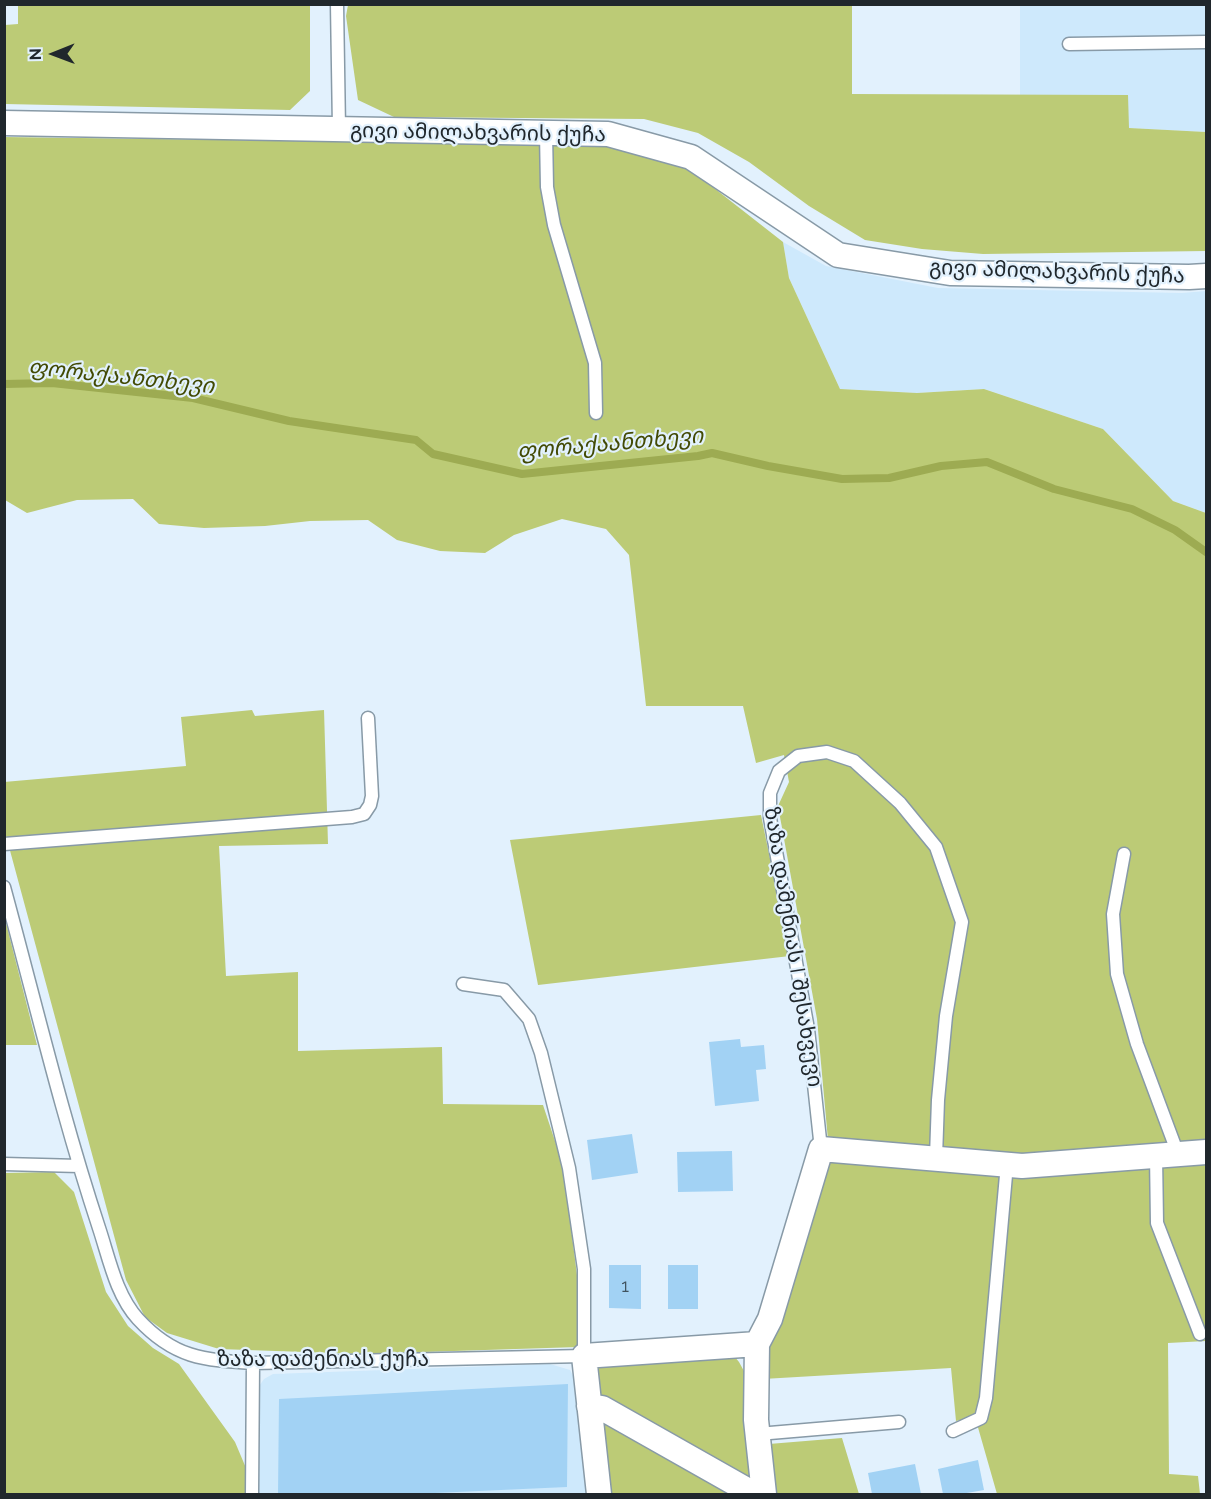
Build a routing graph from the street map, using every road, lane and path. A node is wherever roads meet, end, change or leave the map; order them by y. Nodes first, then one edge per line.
1 (337, 4) edge
2 (1206, 42) edge
3 (1069, 44) dead end
4 (4, 123) edge
5 (339, 129) junction
6 (546, 133) junction
7 (1206, 276) edge
8 (596, 413) dead end
9 (368, 718) dead end
10 (4, 844) edge
11 (1124, 854) dead end
12 (4, 887) edge
13 (463, 984) dead end
14 (821, 1149) junction
15 (1206, 1152) edge
16 (1167, 1154) junction
17 (936, 1157) junction
18 (4, 1164) edge
19 (1006, 1164) junction
20 (78, 1166) junction
21 (1200, 1334) dead end
22 (757, 1344) junction
23 (584, 1356) junction
24 (253, 1364) junction
25 (589, 1406) junction
26 (899, 1422) dead end
27 (953, 1431) dead end
28 (758, 1434) junction
29 (252, 1494) edge
30 (599, 1494) edge
31 (754, 1494) edge
32 (764, 1494) edge

1 - 5 lane
2 - 3 lane
4 - 5 street, გივი ამილახვარის ქუჩა
5 - 6 street, გივი ამილახვარის ქუჩა
6 - 7 street, გივი ამილახვარის ქუჩა
6 - 8 lane
9 - 10 lane
11 - 16 lane
12 - 20 lane, ზაზა დამენიას ქუჩა
13 - 23 lane
14 - 17 street
14 - 17 lane, ზაზა დამენიას I შესახვევი
14 - 22 street
15 - 16 street
16 - 19 street
16 - 21 lane
17 - 19 street
18 - 20 lane
19 - 27 lane
20 - 24 lane, ზაზა დამენიას ქუჩა
22 - 23 street
22 - 28 street
23 - 24 lane, ზაზა დამენიას ქუჩა
23 - 25 street
24 - 29 lane
25 - 30 street
25 - 31 street
26 - 28 lane
28 - 32 street

